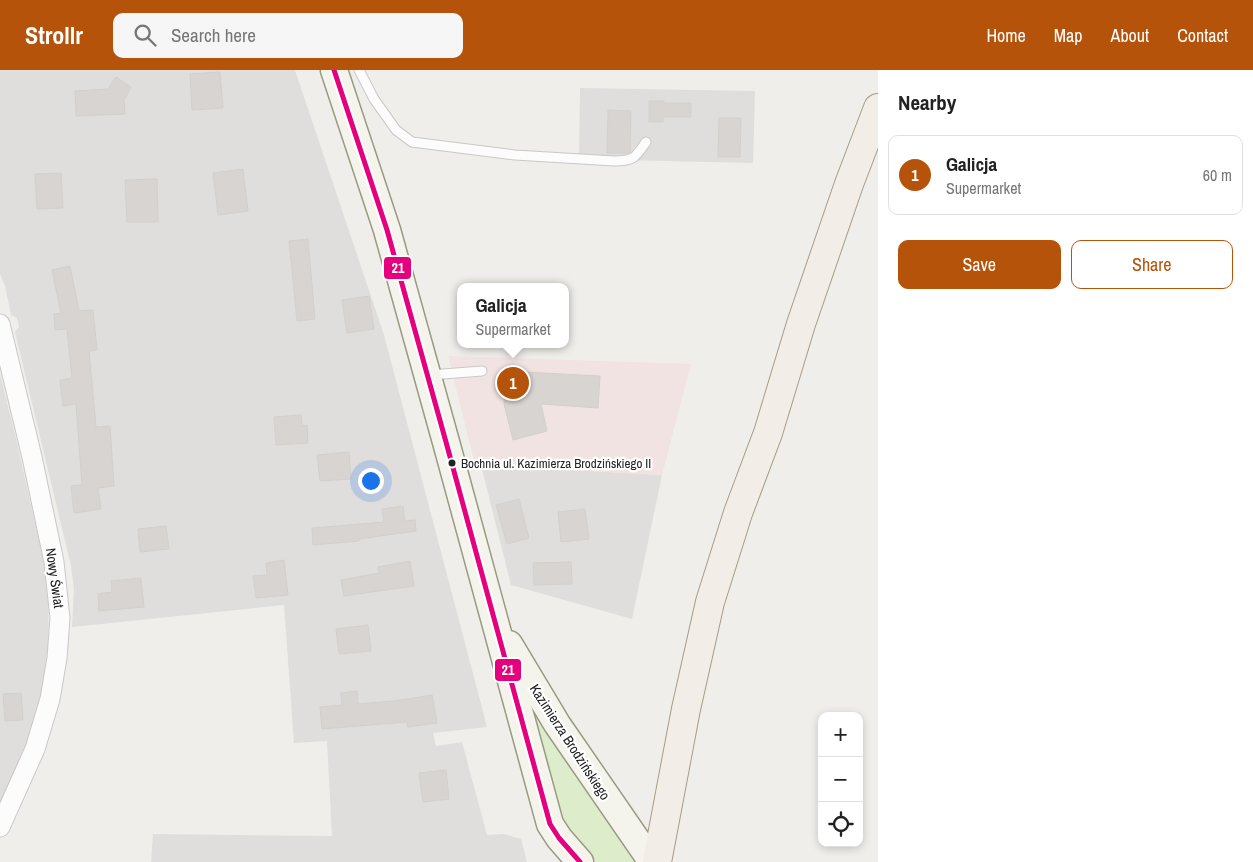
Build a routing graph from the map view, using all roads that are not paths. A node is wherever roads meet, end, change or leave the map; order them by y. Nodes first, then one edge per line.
1 (334, 70) edge
2 (359, 70) edge
3 (878, 108) edge
4 (646, 142) dead end
5 (0, 324) edge
6 (482, 372) dead end
7 (427, 375) junction
8 (494, 620) junction
9 (0, 827) edge
10 (660, 859) edge
11 (580, 862) edge

1 - 7 main road, Kazimierza Brodzińskiego
2 - 4 lane
3 - 10 main road
5 - 9 street, Nowy Świat
6 - 7 lane
7 - 8 main road, Kazimierza Brodzińskiego
8 - 10 main road, Kazimierza Brodzińskiego
8 - 11 main road, Kazimierza Brodzińskiego

